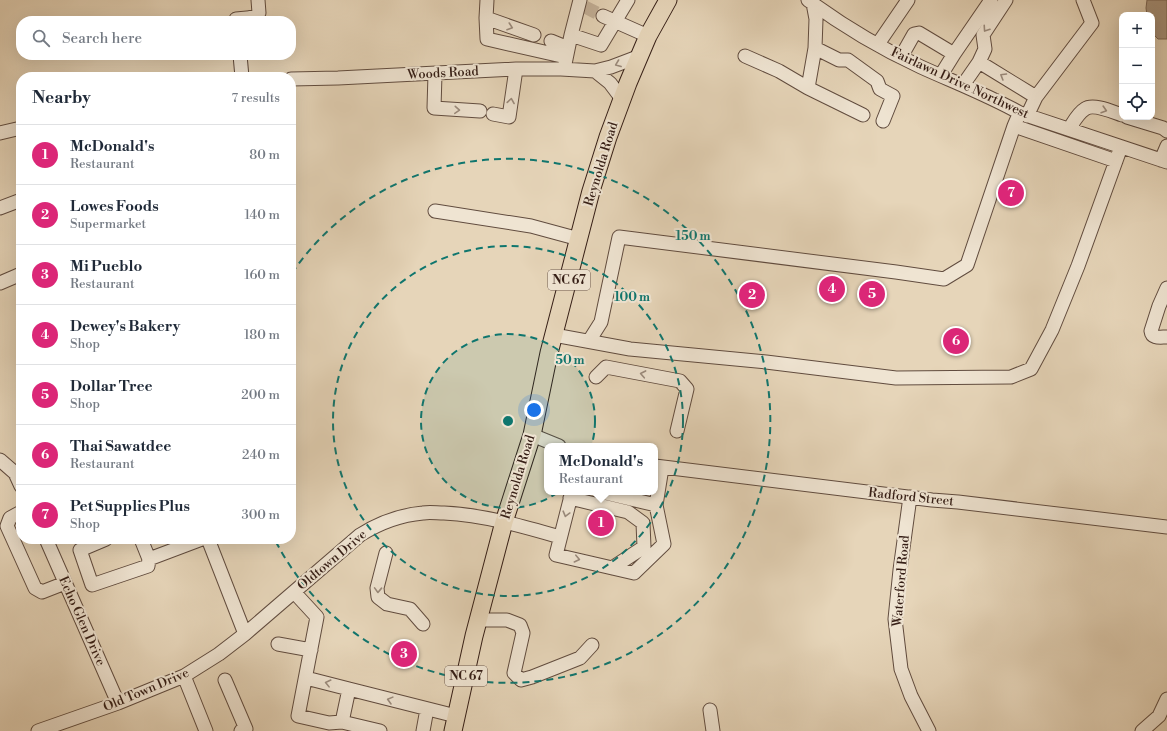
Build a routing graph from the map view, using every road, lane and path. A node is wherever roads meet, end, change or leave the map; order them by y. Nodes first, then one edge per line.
1 (258, 0) edge
2 (487, 0) edge
3 (668, 0) edge
4 (908, 0) edge
5 (991, 0) edge
6 (1006, 0) edge
7 (1083, 0) edge
8 (810, 1) edge
9 (623, 2) edge
10 (578, 3) edge
11 (257, 16) edge
12 (486, 18) junction
13 (609, 19) junction
14 (534, 35) dead end
15 (571, 35) junction
16 (648, 36) junction
17 (551, 41) dead end
18 (878, 44) junction
19 (815, 48) junction
20 (954, 54) junction
21 (640, 56) junction
22 (745, 56) dead end
23 (901, 57) junction
24 (566, 58) junction
25 (240, 60) edge
26 (979, 62) junction
27 (516, 69) junction
28 (595, 71) junction
29 (242, 72) edge
30 (434, 74) junction
31 (941, 76) junction
32 (296, 79) edge
33 (963, 85) junction
34 (808, 88) junction
35 (1036, 97) junction
36 (622, 99) junction
37 (1024, 114) junction
38 (1119, 114) edge
39 (863, 115) dead end
40 (1137, 120) edge
41 (883, 121) dead end
42 (1014, 126) junction
43 (16, 129) edge
44 (1068, 129) junction
45 (1167, 131) edge
46 (0, 133) edge
47 (1167, 146) edge
48 (1121, 147) junction
49 (1116, 160) junction
50 (1164, 161) edge
51 (16, 202) edge
52 (0, 208) edge
53 (435, 211) dead end
54 (579, 239) junction
55 (16, 276) edge
56 (0, 283) edge
57 (1167, 288) edge
58 (1163, 306) edge
59 (554, 335) junction
60 (1167, 337) edge
61 (589, 341) junction
62 (596, 377) dead end
63 (677, 431) dead end
64 (532, 435) junction
65 (552, 443) edge
66 (0, 460) edge
67 (658, 467) edge
68 (16, 475) edge
69 (571, 495) edge
70 (614, 495) edge
71 (657, 495) edge
72 (910, 497) junction
73 (656, 505) junction
74 (16, 515) edge
75 (504, 522) junction
76 (1167, 527) edge
77 (560, 537) junction
78 (48, 544) edge
79 (94, 544) edge
80 (143, 544) edge
81 (189, 544) edge
82 (210, 544) edge
83 (386, 553) dead end
84 (149, 559) junction
85 (612, 568) junction
86 (65, 583) junction
87 (294, 592) junction
88 (479, 620) junction
89 (423, 624) dead end
90 (246, 634) junction
91 (278, 644) dead end
92 (592, 645) dead end
93 (311, 650) junction
94 (184, 676) junction
95 (306, 678) junction
96 (225, 680) dead end
97 (349, 689) junction
98 (1167, 699) edge
99 (118, 703) junction
100 (428, 709) junction
101 (710, 710) dead end
102 (342, 722) junction
103 (455, 724) edge
104 (245, 730) edge
105 (38, 731) edge
106 (206, 731) edge
107 (380, 731) edge
108 (423, 731) edge
109 (713, 731) edge
110 (929, 731) edge
111 (1142, 731) edge

1 - 11 street
2 - 12 street
3 - 16 main road, Reynolda Road / NC 67
4 - 18 street
5 - 20 street
6 -> 26 street
7 - 35 street
8 - 18 street, Fairlawn Drive Northwest
8 - 19 street
9 - 13 street
10 - 15 street
12 -> 14 street
12 - 24 street
13 - 15 street
13 - 16 street
15 - 24 street
16 - 21 main road, Reynolda Road / NC 67
17 - 24 street
18 - 23 street, Fairlawn Drive Northwest
19 - 34 street
19 - 41 street
20 - 23 street
20 - 31 street
21 -> 28 street, Woods Road
21 - 36 main road, Reynolda Road / NC 67
22 - 34 street
23 - 31 street, Fairlawn Drive Northwest
24 - 27 street, Woods Road
24 - 28 street, Woods Road
25 - 29 street
26 - 33 street
35 -> 26 street
27 - 30 street, Woods Road
30 -> 27 street
28 - 36 street
30 - 32 street, Woods Road
31 - 33 street, Fairlawn Drive Northwest
33 - 37 street, Fairlawn Drive Northwest
34 - 39 street
35 - 37 street
36 - 54 main road, Reynolda Road / NC 67
37 - 42 street
37 - 44 street, Fairlawn Drive Northwest
44 -> 38 street
40 - 45 street
42 - 49 street
42 - 61 street
43 - 46 street
44 - 48 street, Fairlawn Drive Northwest
47 - 50 street
48 - 49 street
48 - 50 street, Fairlawn Drive Northwest
49 - 61 street
51 - 52 street
53 - 54 street
54 - 59 main road, Reynolda Road / NC 67
55 - 56 street
57 - 58 street
58 - 60 street
59 - 61 street
59 - 64 main road, Reynolda Road / NC 67
63 -> 62 street
64 - 65 street
64 - 75 main road, Reynolda Road / NC 67
66 - 68 street
67 - 72 street, Radford Street
69 -> 77 street
69 - 85 street
70 - 73 street
71 - 73 street
72 - 76 street, Radford Street
72 - 110 street, Waterford Road
73 - 85 street
74 - 86 street
75 - 77 street, Oldtown Drive
75 - 87 street, Oldtown Drive
75 - 88 main road, Reynolda Road / NC 67
77 -> 85 street
78 - 86 street, Echo Glen Drive
79 - 84 street
80 - 84 street
81 - 84 street
82 - 90 street
83 -> 89 street
86 - 99 street, Echo Glen Drive
87 - 90 street, Oldtown Drive
87 - 93 street
88 - 92 street
88 - 103 main road, Reynolda Road / NC 67
90 - 94 street, Old Town Drive
91 - 93 street
93 - 95 street
94 - 99 street, Old Town Drive
94 - 106 street
97 -> 95 street
95 - 102 street
96 - 104 street
100 -> 97 street
97 - 102 street
98 - 111 street
99 - 105 street, Old Town Drive
100 - 103 street
100 - 108 street
101 - 109 street
102 - 107 street

